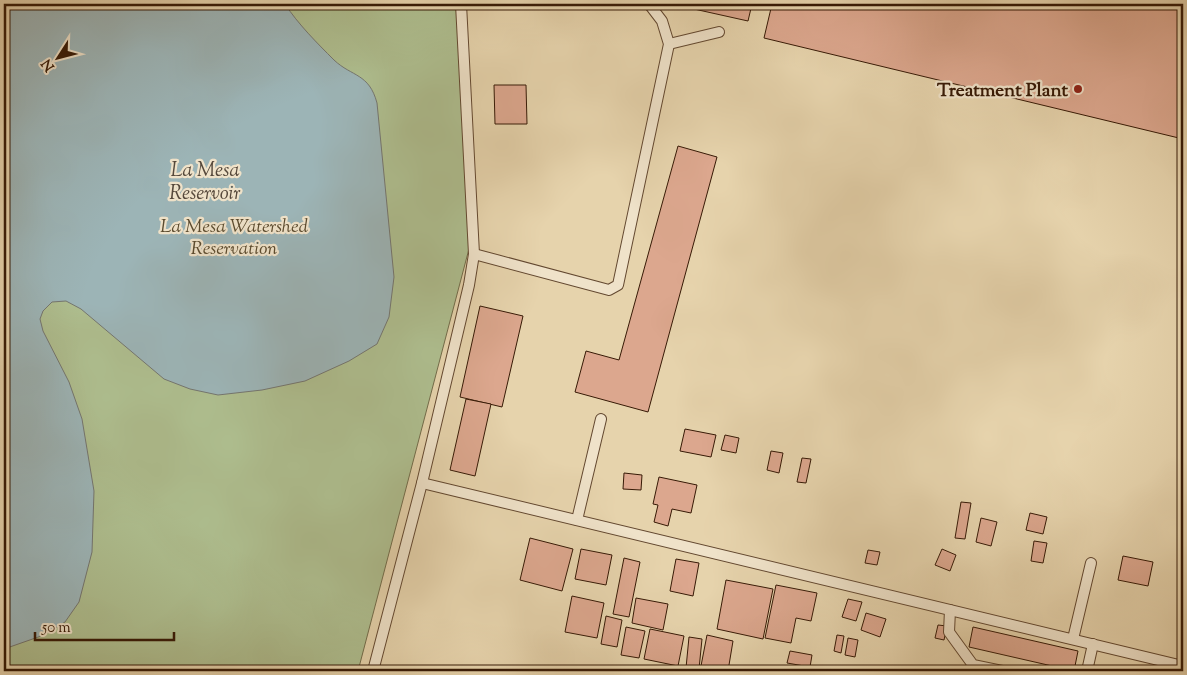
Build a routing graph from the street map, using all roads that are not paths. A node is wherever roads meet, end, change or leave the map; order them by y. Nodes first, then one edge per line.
1 (461, 4) edge
2 (650, 4) edge
3 (719, 32) dead end
4 (669, 44) junction
5 (474, 254) junction
6 (601, 419) dead end
7 (422, 483) junction
8 (577, 520) junction
9 (1091, 563) dead end
10 (950, 610) junction
11 (1073, 639) junction
12 (1093, 644) junction
13 (1183, 666) edge
14 (373, 671) edge
15 (1002, 671) edge
16 (1087, 671) edge

1 - 5 lane
2 - 4 lane
3 - 4 lane
4 - 5 lane
5 - 7 lane
6 - 8 lane
7 - 8 lane
7 - 14 lane
8 - 10 lane
9 - 11 lane
10 - 11 lane
10 - 15 lane
11 - 12 lane
12 - 13 lane
12 - 16 lane

